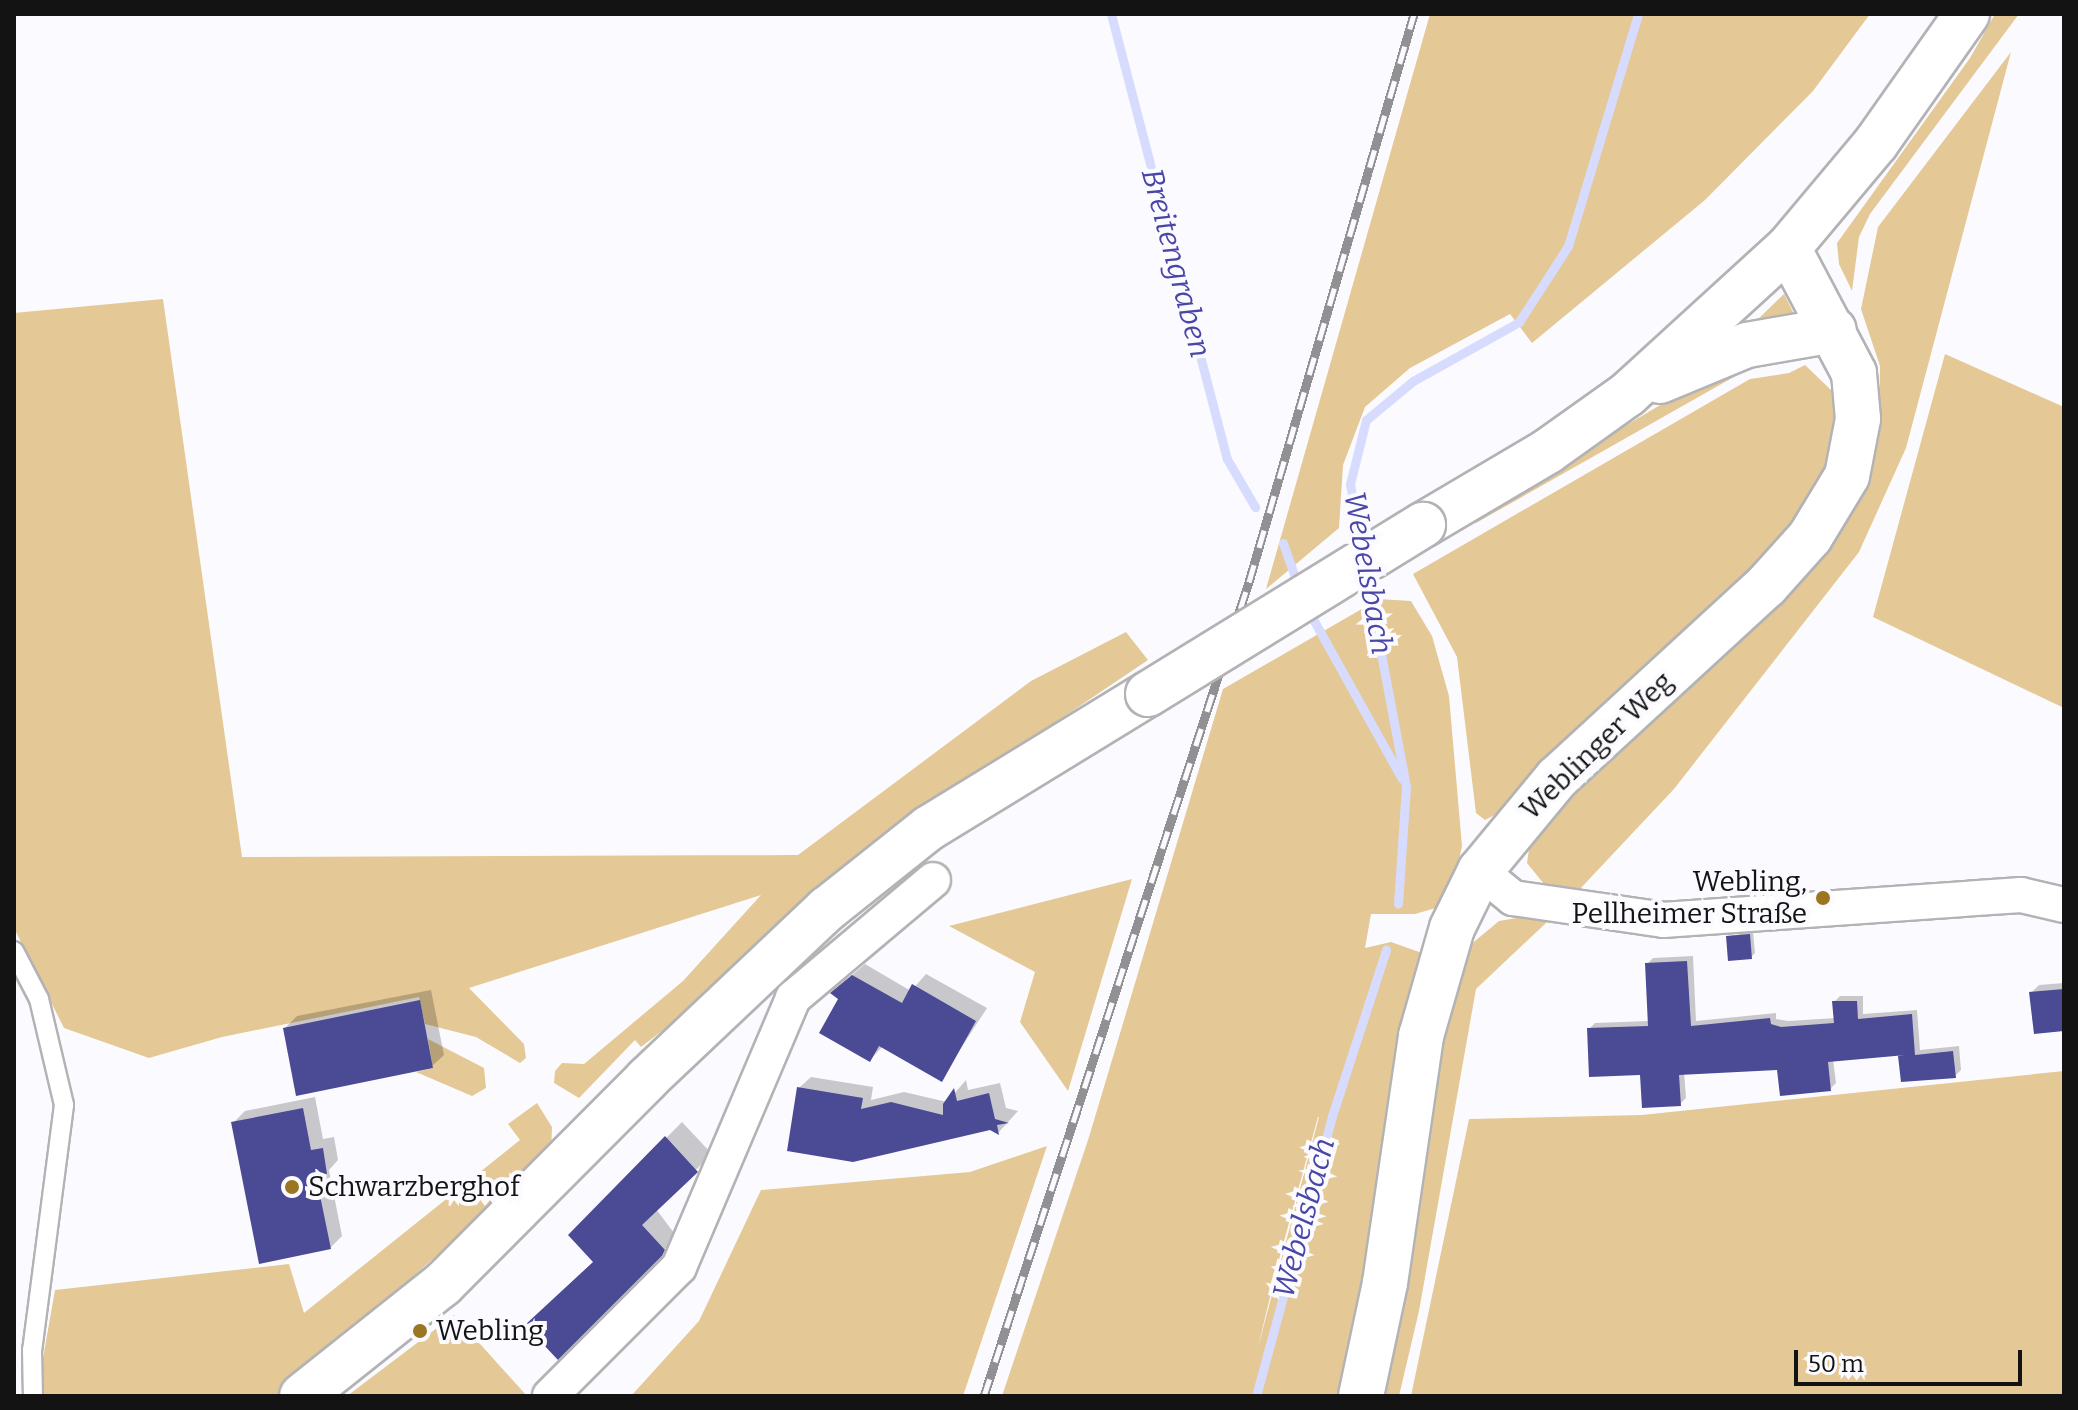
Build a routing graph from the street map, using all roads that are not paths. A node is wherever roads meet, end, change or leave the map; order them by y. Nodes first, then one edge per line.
1 (1967, 14) edge
2 (1788, 248) junction
3 (1834, 330) junction
4 (1628, 394) junction
5 (1480, 871) junction
6 (933, 880) dead end
7 (2064, 905) edge
8 (14, 951) edge
9 (33, 1396) edge
10 (302, 1396) edge
11 (550, 1396) edge
12 (1361, 1396) edge

1 - 2 main road
2 - 3 main road, Weblinger Weg
2 - 4 main road
3 - 4 main road
3 - 5 main road, Weblinger Weg
4 - 10 main road, bridge
5 - 7 street
5 - 12 main road, Weblinger Weg
6 - 11 street
8 - 9 lane

